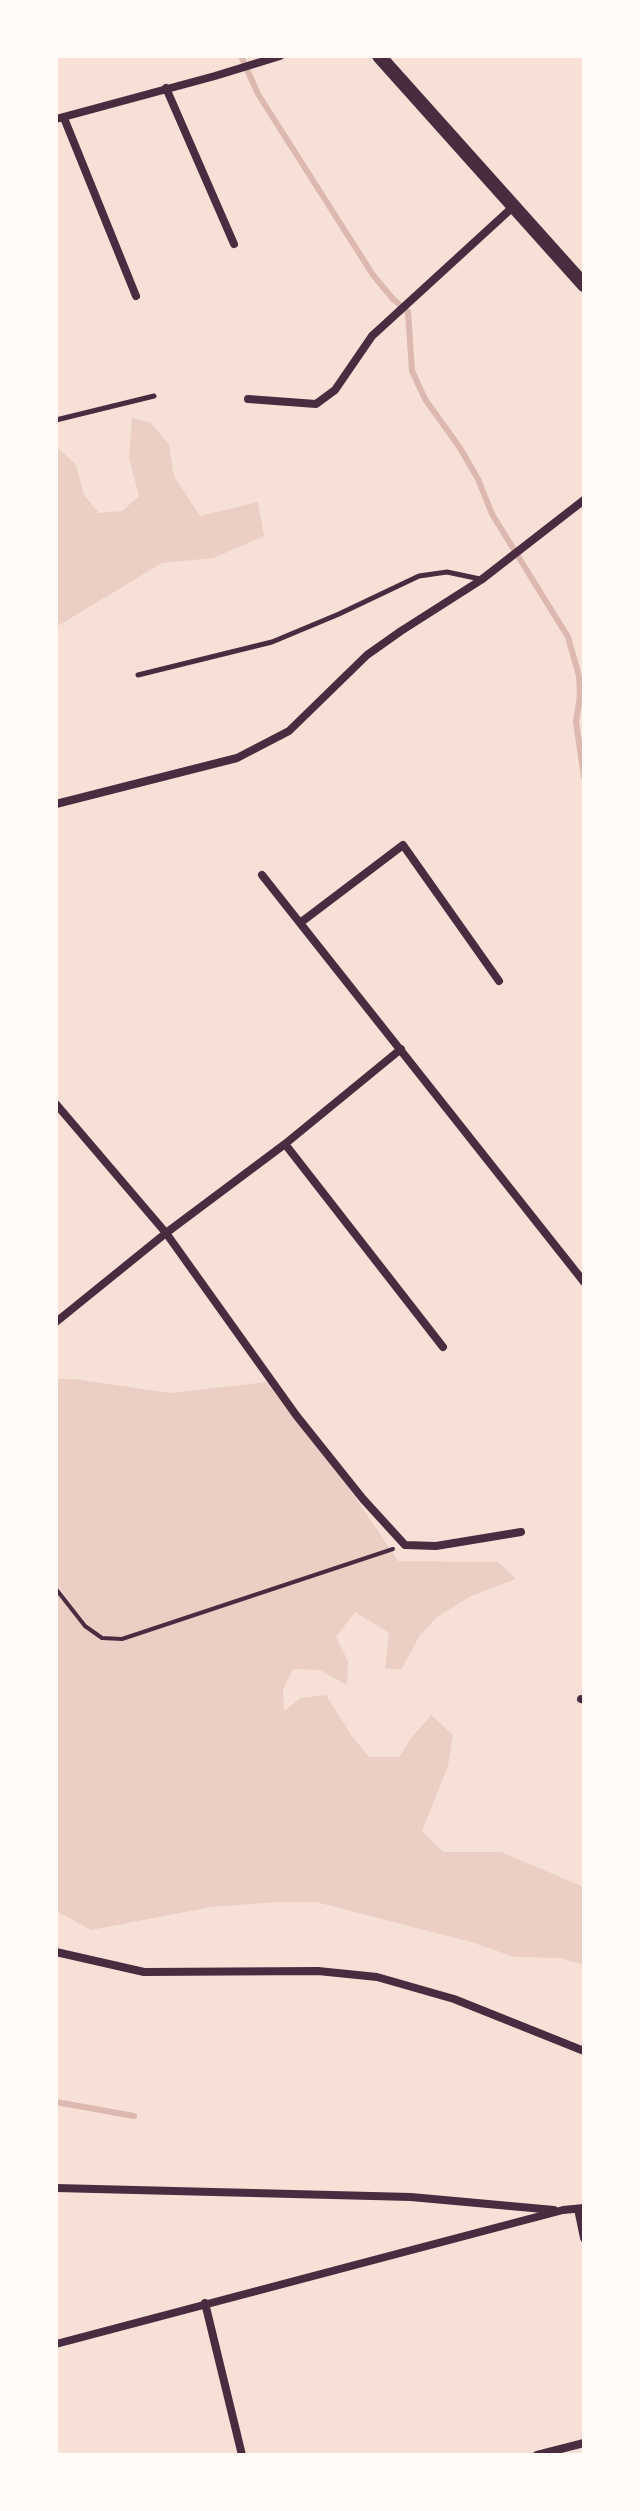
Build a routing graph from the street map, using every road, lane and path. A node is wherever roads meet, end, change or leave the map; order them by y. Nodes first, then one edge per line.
1 (280, 56) edge
2 (379, 56) edge
3 (166, 88) junction
4 (60, 119) edge
5 (515, 206) junction
6 (234, 244) dead end
7 (584, 285) edge
8 (136, 296) dead end
9 (154, 396) dead end
10 (248, 399) dead end
11 (56, 420) edge
12 (584, 500) edge
13 (481, 580) junction
14 (138, 675) dead end
15 (56, 804) edge
16 (262, 875) dead end
17 (300, 923) junction
18 (499, 981) dead end
19 (401, 1049) junction
20 (56, 1104) edge
21 (285, 1144) junction
22 (166, 1233) junction
23 (584, 1282) edge
24 (56, 1322) edge
25 (443, 1347) dead end
26 (521, 1532) dead end
27 (405, 1545) junction
28 (56, 1589) edge
29 (56, 1952) edge
30 (584, 2051) edge
31 (56, 2188) edge
32 (581, 2208) edge
33 (563, 2210) junction
34 (584, 2238) edge
35 (205, 2303) junction
36 (56, 2344) edge
37 (584, 2443) edge
38 (242, 2455) edge
39 (537, 2455) edge

1 - 3 street
2 - 5 street
3 - 4 street
3 - 6 street
4 - 8 street
5 - 7 street
5 - 10 street
9 - 11 lane
12 - 13 street
13 - 14 lane
13 - 15 street
16 - 17 street
17 - 18 street
17 - 19 street
19 - 21 street
19 - 23 street
20 - 22 street
21 - 22 street
21 - 25 street
22 - 24 street
22 - 27 street
26 - 27 street
27 - 28 path
29 - 30 street
31 - 33 street
32 - 33 street
32 - 34 street
33 - 35 street
35 - 36 street
35 - 38 street
37 - 39 street

